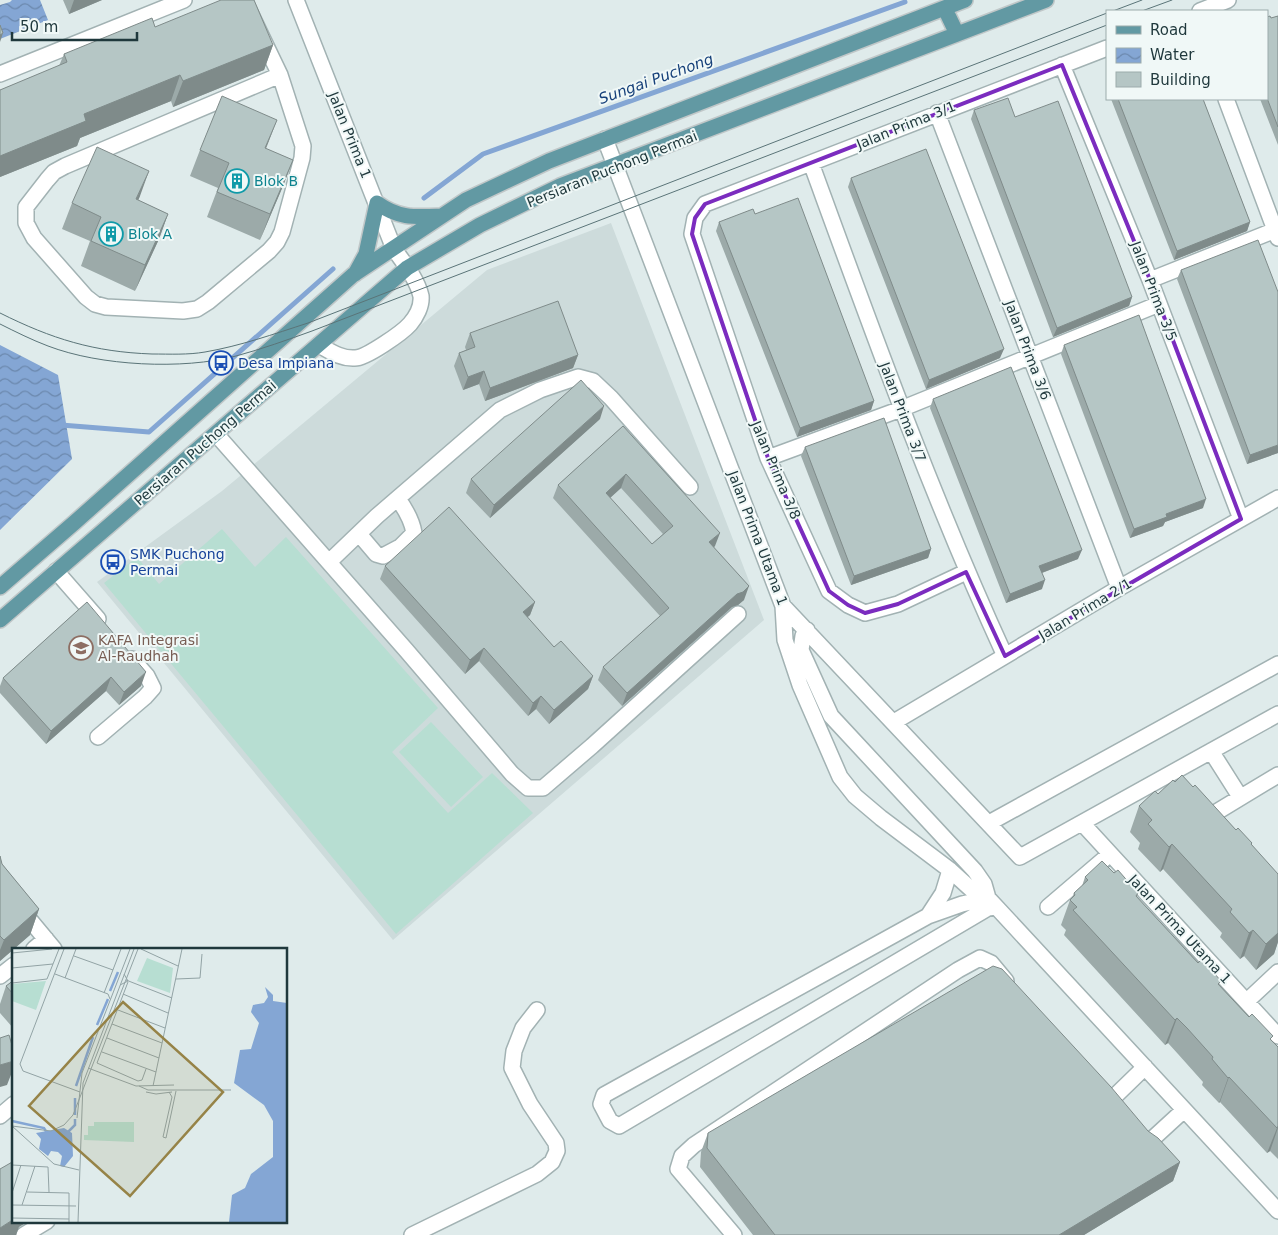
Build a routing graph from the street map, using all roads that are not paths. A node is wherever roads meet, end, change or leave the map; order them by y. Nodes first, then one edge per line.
1 (184, 0) edge
2 (244, 0) edge
3 (296, 0) edge
4 (965, 0) edge
5 (1046, 0) edge
6 (1228, 0) edge
7 (943, 4) edge
8 (1203, 10) edge
9 (957, 34) junction
10 (1106, 48) edge
11 (1062, 65) junction
12 (0, 74) edge
13 (280, 75) junction
14 (1226, 100) edge
15 (937, 113) junction
16 (605, 139) junction
17 (811, 163) junction
18 (616, 166) junction
19 (377, 203) junction
20 (705, 204) joint
21 (442, 216) junction
22 (1277, 232) edge
23 (394, 249) junction
24 (407, 268) junction
25 (354, 276) junction
26 (1150, 280) junction
27 (1159, 304) junction
28 (319, 344) junction
29 (1030, 357) junction
30 (901, 409) junction
31 (216, 434) junction
32 (768, 458) junction
33 (690, 487) dead end
34 (398, 498) junction
35 (1278, 498) edge
36 (1241, 519) junction
37 (359, 534) junction
38 (329, 562) junction
39 (56, 571) junction
40 (966, 572) junction
41 (0, 587) edge
42 (1119, 588) junction
43 (783, 606) junction
44 (738, 614) dead end
45 (0, 620) edge
46 (806, 630) junction
47 (108, 631) edge
48 (121, 646) edge
49 (1005, 656) junction
50 (1278, 664) edge
51 (1278, 714) edge
52 (894, 722) junction
53 (98, 737) dead end
54 (1211, 751) junction
55 (1278, 775) edge
56 (1243, 796) junction
57 (1215, 813) edge
58 (989, 823) junction
59 (1082, 823) junction
60 (1110, 854) junction
61 (950, 870) junction
62 (0, 884) edge
63 (992, 902) junction
64 (1048, 907) dead end
65 (928, 916) junction
66 (45, 946) edge
67 (12, 967) edge
68 (1278, 972) edge
69 (0, 976) edge
70 (1016, 992) edge
71 (1247, 1001) junction
72 (537, 1010) dead end
73 (1278, 1036) edge
74 (1145, 1067) junction
75 (1091, 1080) edge
76 (1111, 1100) junction
77 (12, 1106) edge
78 (1184, 1110) junction
79 (1123, 1114) edge
80 (0, 1116) edge
81 (1136, 1128) edge
82 (1278, 1211) edge
83 (45, 1222) edge
84 (24, 1235) edge
85 (412, 1235) edge
86 (734, 1235) edge

1 - 12 street
2 - 13 street
3 - 19 street, Jalan Prima 1
4 - 7 main road, Persiaran Puchong Permai
5 - 9 main road, Persiaran Puchong Permai
6 - 8 street
7 - 9 main road
7 - 16 main road, Persiaran Puchong Permai
9 - 18 main road, Persiaran Puchong Permai
10 - 11 street, Jalan Prima 3/1
11 - 15 street, Jalan Prima 3/1
11 - 26 street, Jalan Prima 3/5
13 - 13 street
14 - 22 street
15 - 17 street, Jalan Prima 3/1
15 - 29 street, Jalan Prima 3/6
16 - 18 street, Jalan Prima Utama 1
16 - 21 main road, Persiaran Puchong Permai
17 - 20 street, Jalan Prima 3/1
17 - 30 street, Jalan Prima 3/7
18 - 24 main road, Persiaran Puchong Permai
18 - 43 street, Jalan Prima Utama 1
19 - 21 main road
19 - 23 street, Jalan Prima 1
19 - 25 main road
20 - 32 street, Jalan Prima 3/8
21 - 23 main road, Persiaran Puchong Permai
22 - 26 street
23 - 24 street, Jalan Prima 1
23 - 25 main road, Persiaran Puchong Permai
24 - 28 main road, Persiaran Puchong Permai
24 - 28 street, Jalan Prima 1
25 - 41 main road, Persiaran Puchong Permai
26 - 27 street, Jalan Prima 3/5
27 - 29 street
27 - 36 street, Jalan Prima 3/5
28 - 31 main road, Persiaran Puchong Permai
29 - 30 street
29 - 42 street, Jalan Prima 3/6
30 - 32 street
30 - 40 street, Jalan Prima 3/7
31 - 38 street
31 - 39 main road, Persiaran Puchong Permai
32 - 40 street, Jalan Prima 3/8
33 - 34 street
34 - 37 street
34 - 37 street
35 - 36 street, Jalan Prima 2/1
36 - 42 street, Jalan Prima 2/1
37 - 38 street
38 - 44 street
39 - 45 main road, Persiaran Puchong Permai
39 - 47 street
40 - 49 street, Jalan Prima 3/7
42 - 49 street, Jalan Prima 2/1
43 - 46 street, Jalan Prima Utama 1
43 - 61 street
46 - 52 street, Jalan Prima Utama 1
46 - 63 street
48 - 53 street
49 - 52 street, Jalan Prima 2/1
50 - 58 street
51 - 54 street, Jalan Prima Utama 1
52 - 58 street, Jalan Prima Utama 1
54 - 56 street
54 - 59 street, Jalan Prima Utama 1
55 - 56 street
56 - 57 street
58 - 59 street, Jalan Prima Utama 1
59 - 60 street, Jalan Prima Utama 1
60 - 64 street
60 - 71 street, Jalan Prima Utama 1
61 - 63 street
61 - 65 street
62 - 66 street
63 - 65 street
63 - 65 street
63 - 74 street
67 - 69 street
68 - 71 street
70 - 86 street
71 - 73 street, Jalan Prima Utama 1
72 - 85 street
74 - 76 street
74 - 78 street
75 - 76 street
76 - 79 street
77 - 80 street
78 - 81 street
78 - 82 street
83 - 84 street

